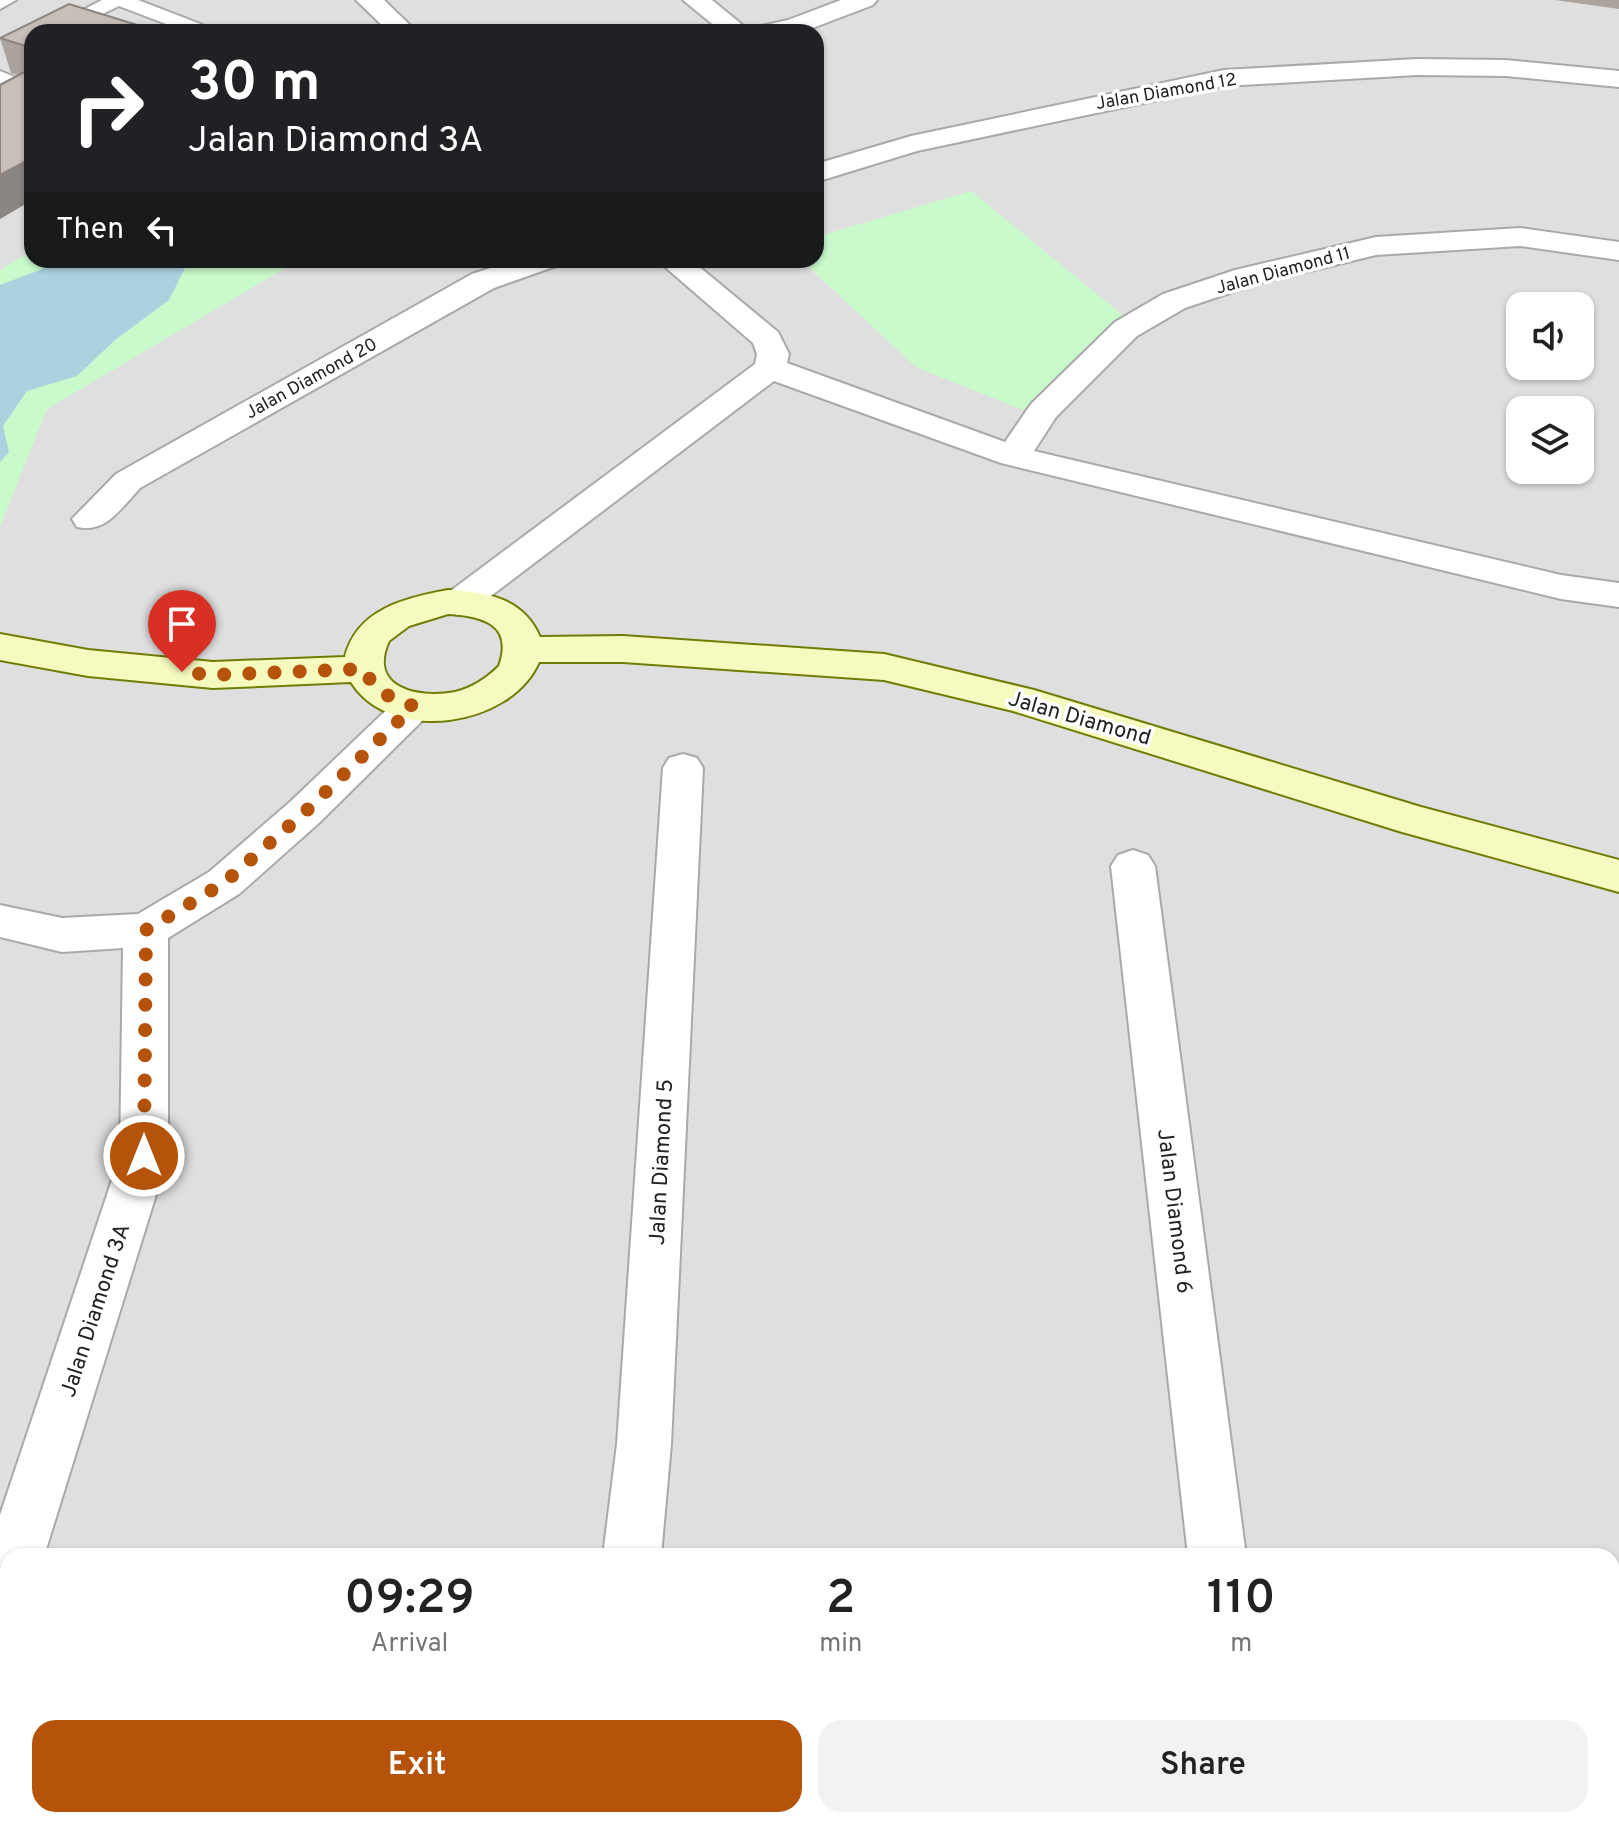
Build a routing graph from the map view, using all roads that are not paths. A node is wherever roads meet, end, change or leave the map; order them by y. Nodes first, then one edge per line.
1 (7, 0) edge
2 (119, 0) edge
3 (369, 0) edge
4 (696, 0) edge
5 (864, 0) edge
6 (0, 3) edge
7 (67, 24) edge
8 (183, 24) edge
9 (395, 24) edge
10 (728, 24) edge
11 (800, 24) edge
12 (0, 77) edge
13 (1619, 79) edge
14 (24, 88) edge
15 (24, 100) edge
16 (0, 111) edge
17 (824, 171) edge
18 (1619, 251) edge
19 (521, 268) edge
20 (682, 268) edge
21 (770, 368) junction
22 (1013, 456) junction
23 (90, 519) dead end
24 (1619, 595) edge
25 (458, 603) junction
26 (0, 647) edge
27 (524, 650) junction
28 (364, 669) junction
29 (414, 706) junction
30 (683, 768) dead end
31 (1133, 866) dead end
32 (1619, 876) edge
33 (0, 921) edge
34 (146, 930) junction
35 (18, 1548) edge
36 (633, 1548) edge
37 (1216, 1548) edge

1 - 6 lane
2 - 7 lane
2 - 8 lane
3 - 9 street
4 - 10 street
5 - 11 street
12 - 14 lane
13 - 17 street, Jalan Diamond 12
15 - 16 lane
18 - 22 street, Jalan Diamond 11
19 - 23 street, Jalan Diamond 20
20 - 21 street
21 - 22 street
21 - 25 street
22 - 24 street
25 - 27 street
25 - 28 street
26 - 28 street
27 - 29 street
27 - 32 street, Jalan Diamond
28 - 29 street
29 - 34 street
30 - 36 street, Jalan Diamond 5
31 - 37 street, Jalan Diamond 6
33 - 34 street
34 - 35 street, Jalan Diamond 3A

